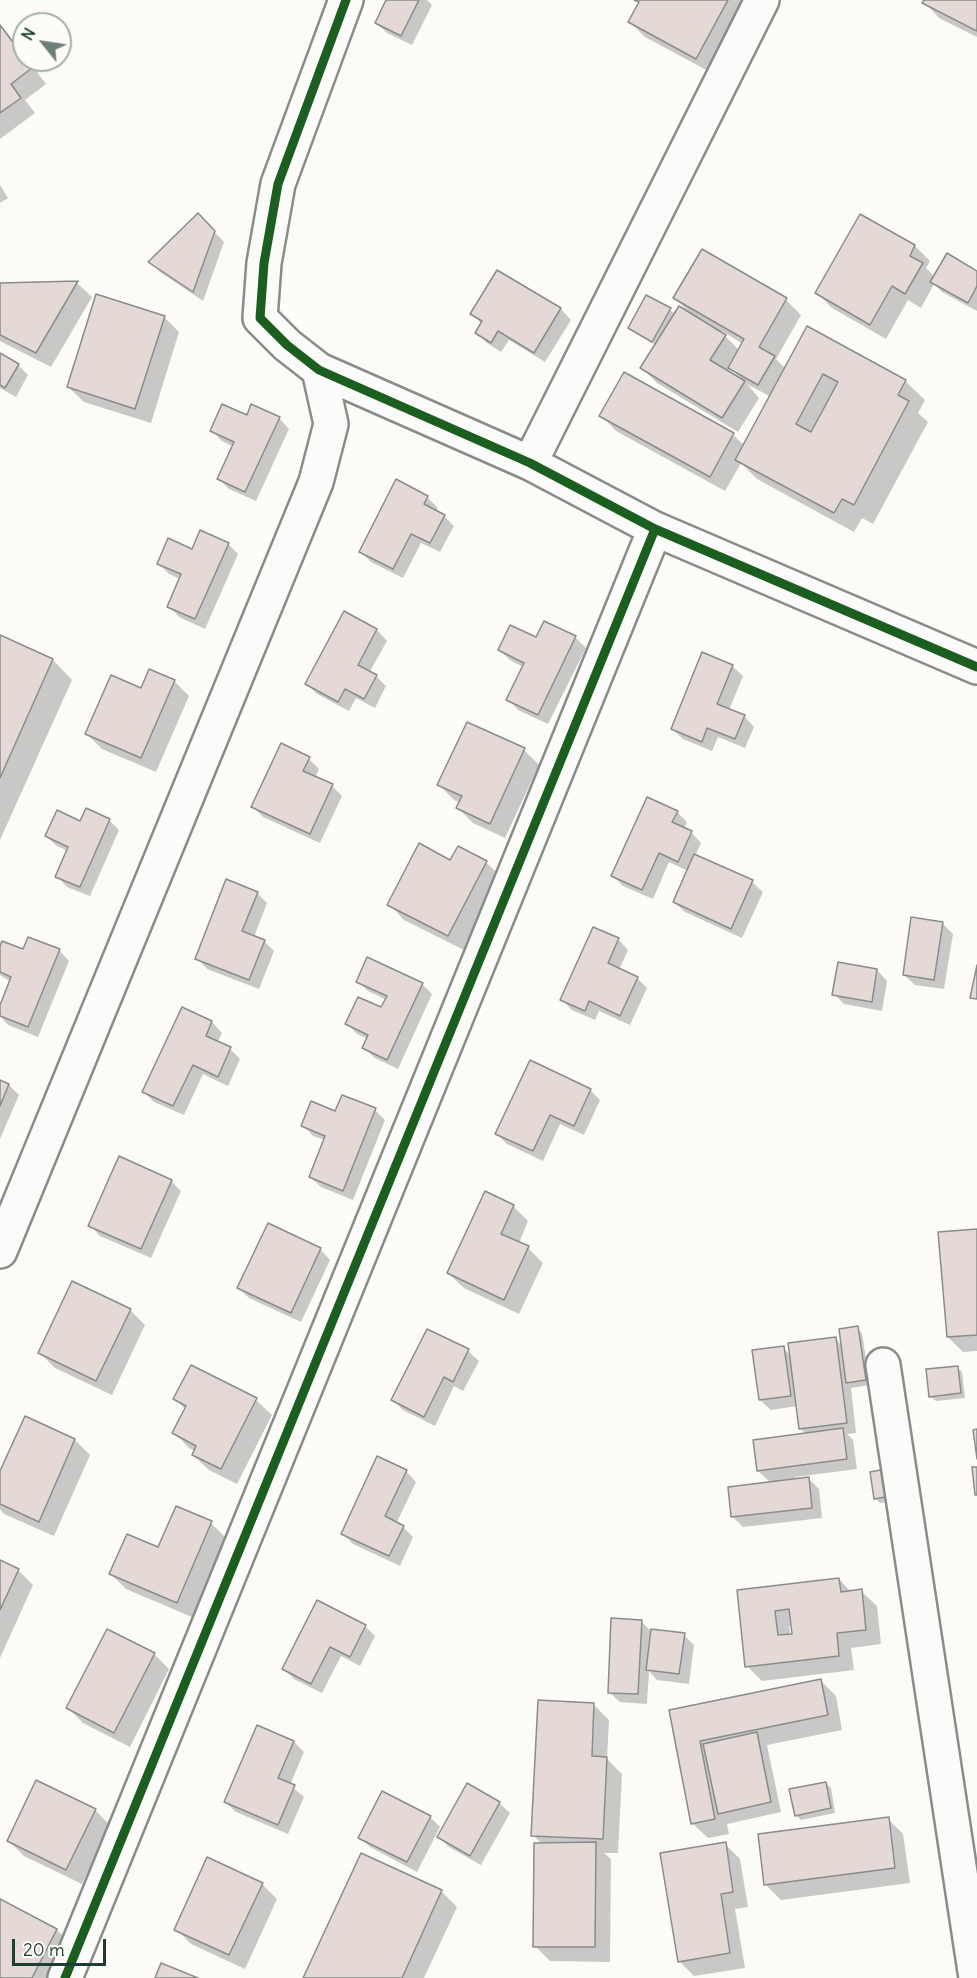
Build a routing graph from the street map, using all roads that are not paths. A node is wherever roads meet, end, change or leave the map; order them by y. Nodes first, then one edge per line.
1 (346, 0) edge
2 (762, 0) edge
3 (319, 370) junction
4 (530, 463) junction
5 (655, 529) junction
6 (977, 667) edge
7 (0, 1251) edge
8 (883, 1365) dead end
9 (65, 1978) edge
10 (976, 1978) edge

1 - 3 street
2 - 4 street
3 - 4 street
3 - 7 street
4 - 5 street
5 - 6 street
5 - 9 street
8 - 10 street

